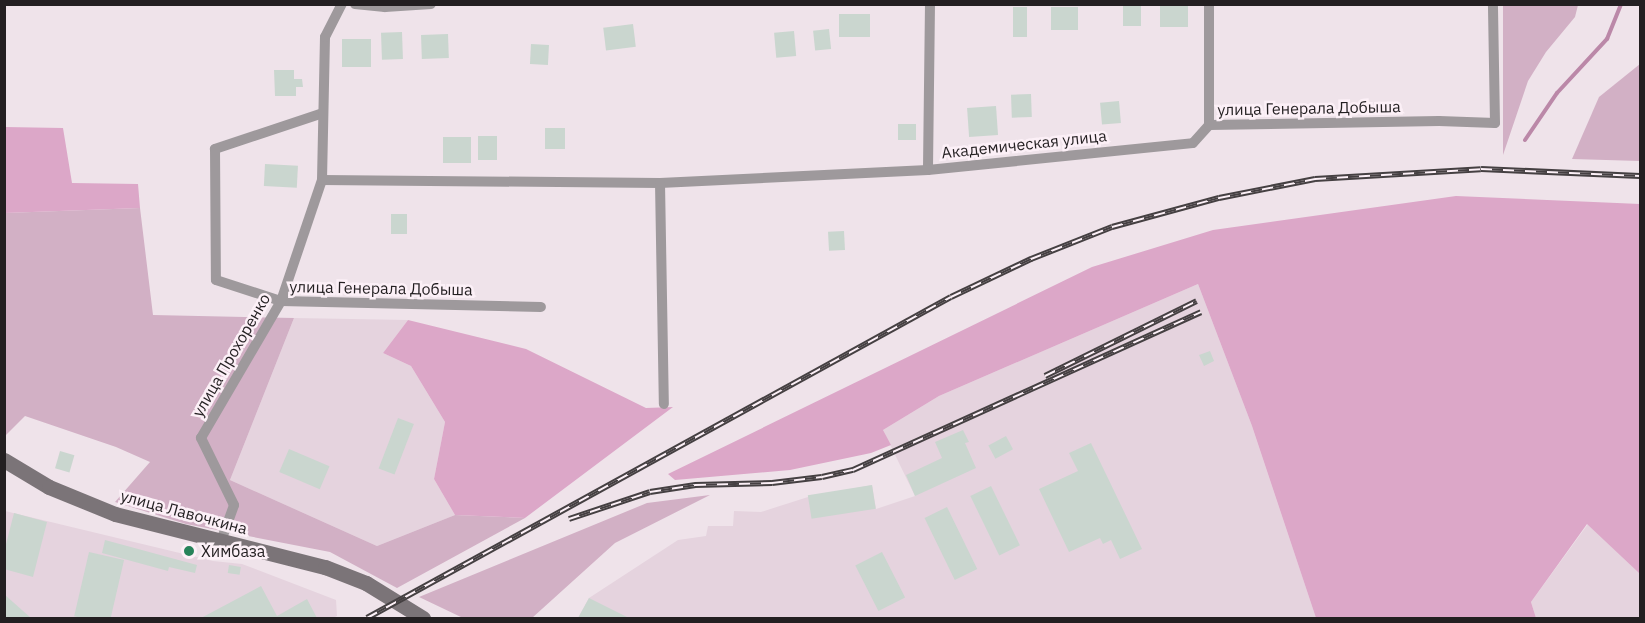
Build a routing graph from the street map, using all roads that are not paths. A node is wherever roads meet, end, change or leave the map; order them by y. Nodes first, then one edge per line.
1 (342, 4) edge
2 (355, 4) edge
3 (431, 4) edge
4 (930, 4) edge
5 (1209, 4) edge
6 (1493, 4) edge
7 (323, 113) junction
8 (1209, 125) junction
9 (928, 170) junction
10 (322, 180) junction
11 (660, 183) junction
12 (281, 301) junction
13 (541, 307) dead end
14 (664, 404) dead end
15 (4, 460) edge
16 (221, 541) junction
17 (423, 618) edge

1 - 7 street, улица Прохоренко
2 - 3 street
4 - 9 street, Академическая улица
5 - 8 street, улица Генерала Добыша
6 - 8 street, улица Генерала Добыша
7 - 10 street, улица Прохоренко
7 - 12 street, улица Генерала Добыша
8 - 9 street, Академическая улица
9 - 11 street
10 - 11 street
10 - 12 street, улица Прохоренко
11 - 14 street
12 - 13 street, улица Генерала Добыша
12 - 16 street, улица Прохоренко
15 - 16 main road, улица Лавочкина
16 - 17 main road, улица Лавочкина

